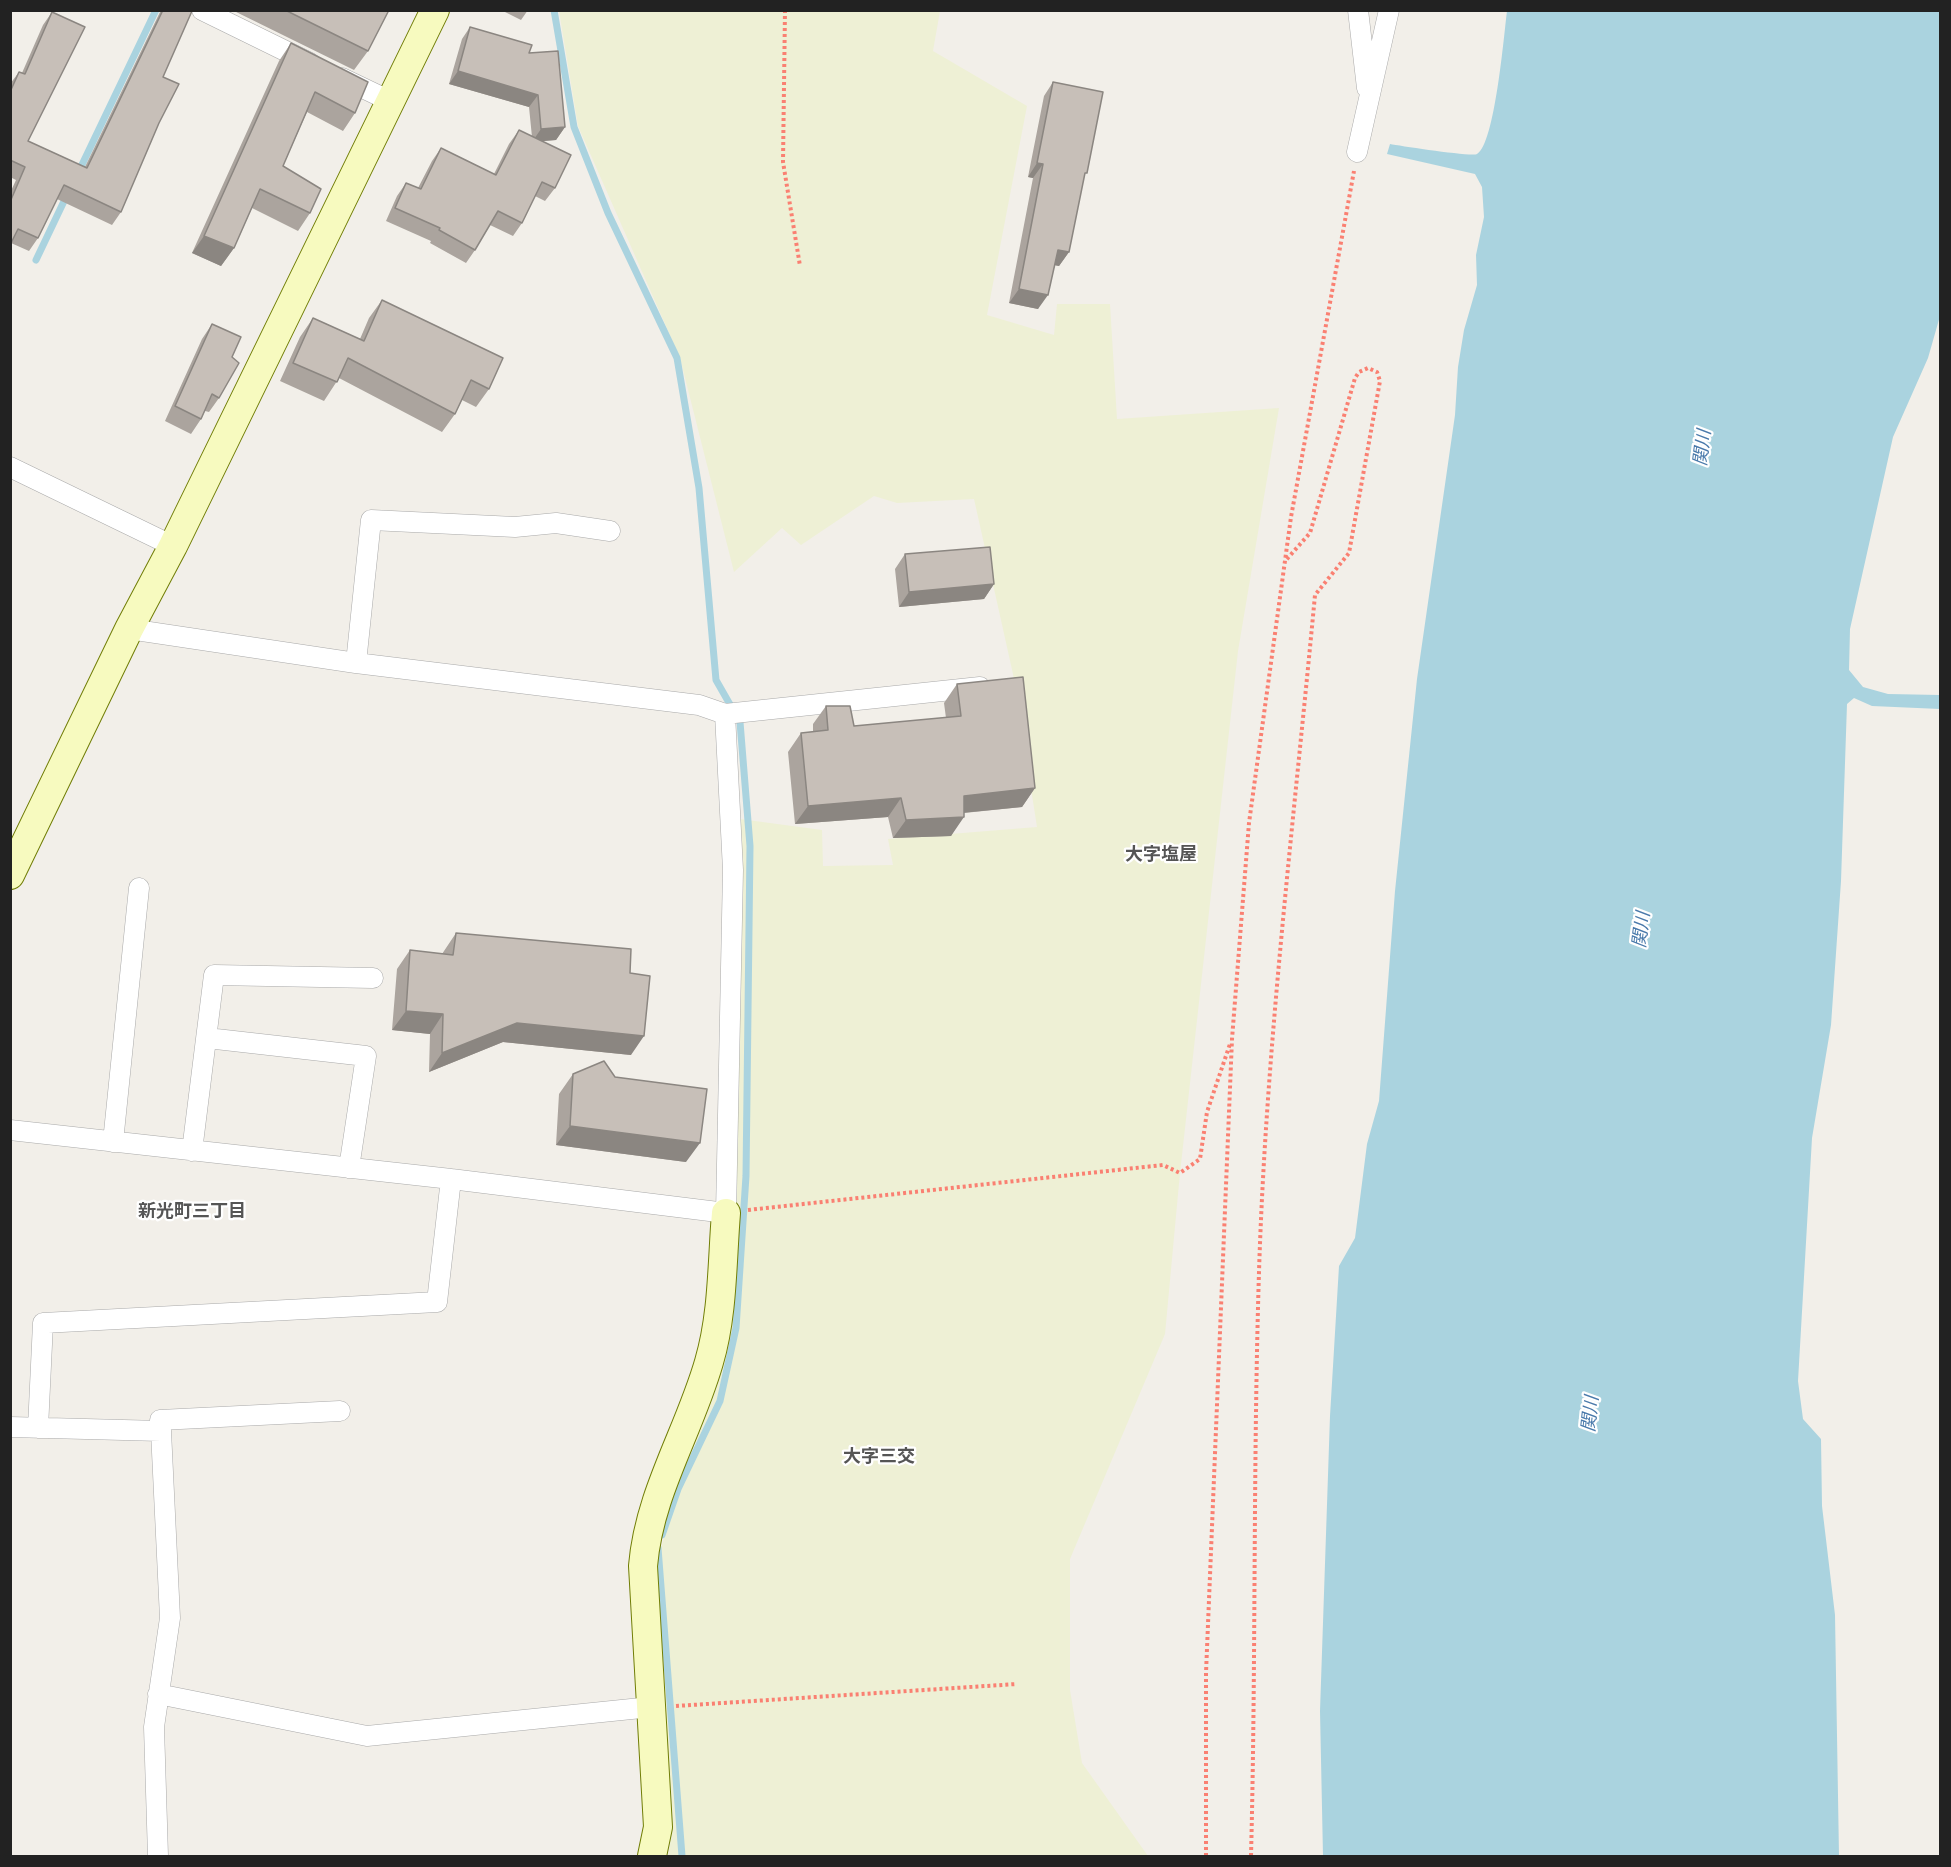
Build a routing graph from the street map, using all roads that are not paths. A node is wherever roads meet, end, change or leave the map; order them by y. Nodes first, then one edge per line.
1 (202, 10) edge
2 (435, 10) edge
3 (1358, 10) edge
4 (1389, 10) edge
5 (390, 101) junction
6 (10, 467) edge
7 (610, 531) dead end
8 (173, 546) junction
9 (129, 629) junction
10 (356, 663) junction
11 (995, 685) edge
12 (725, 714) junction
13 (10, 874) edge
14 (139, 888) dead end
15 (373, 978) dead end
16 (207, 1038) junction
17 (10, 1130) edge
18 (113, 1142) junction
19 (192, 1151) junction
20 (349, 1168) junction
21 (451, 1179) junction
22 (726, 1213) junction
23 (340, 1411) dead end
24 (10, 1427) edge
25 (38, 1428) junction
26 (161, 1431) junction
27 (158, 1694) junction
28 (651, 1707) junction
29 (158, 1857) edge
30 (651, 1857) edge

1 - 5 street
2 - 5 street
3 - 4 street
5 - 8 street
6 - 8 street
7 - 10 street
8 - 9 street
9 - 10 street
9 - 13 street
10 - 12 street
11 - 12 street
12 - 22 street
14 - 18 street
15 - 16 street
16 - 19 street
16 - 20 street
17 - 18 street
18 - 19 street
19 - 20 street
20 - 21 street
21 - 22 street
21 - 25 street
22 - 28 street
23 - 26 street
24 - 25 street
25 - 26 street
26 - 27 street
27 - 28 street
27 - 29 street
28 - 30 street

